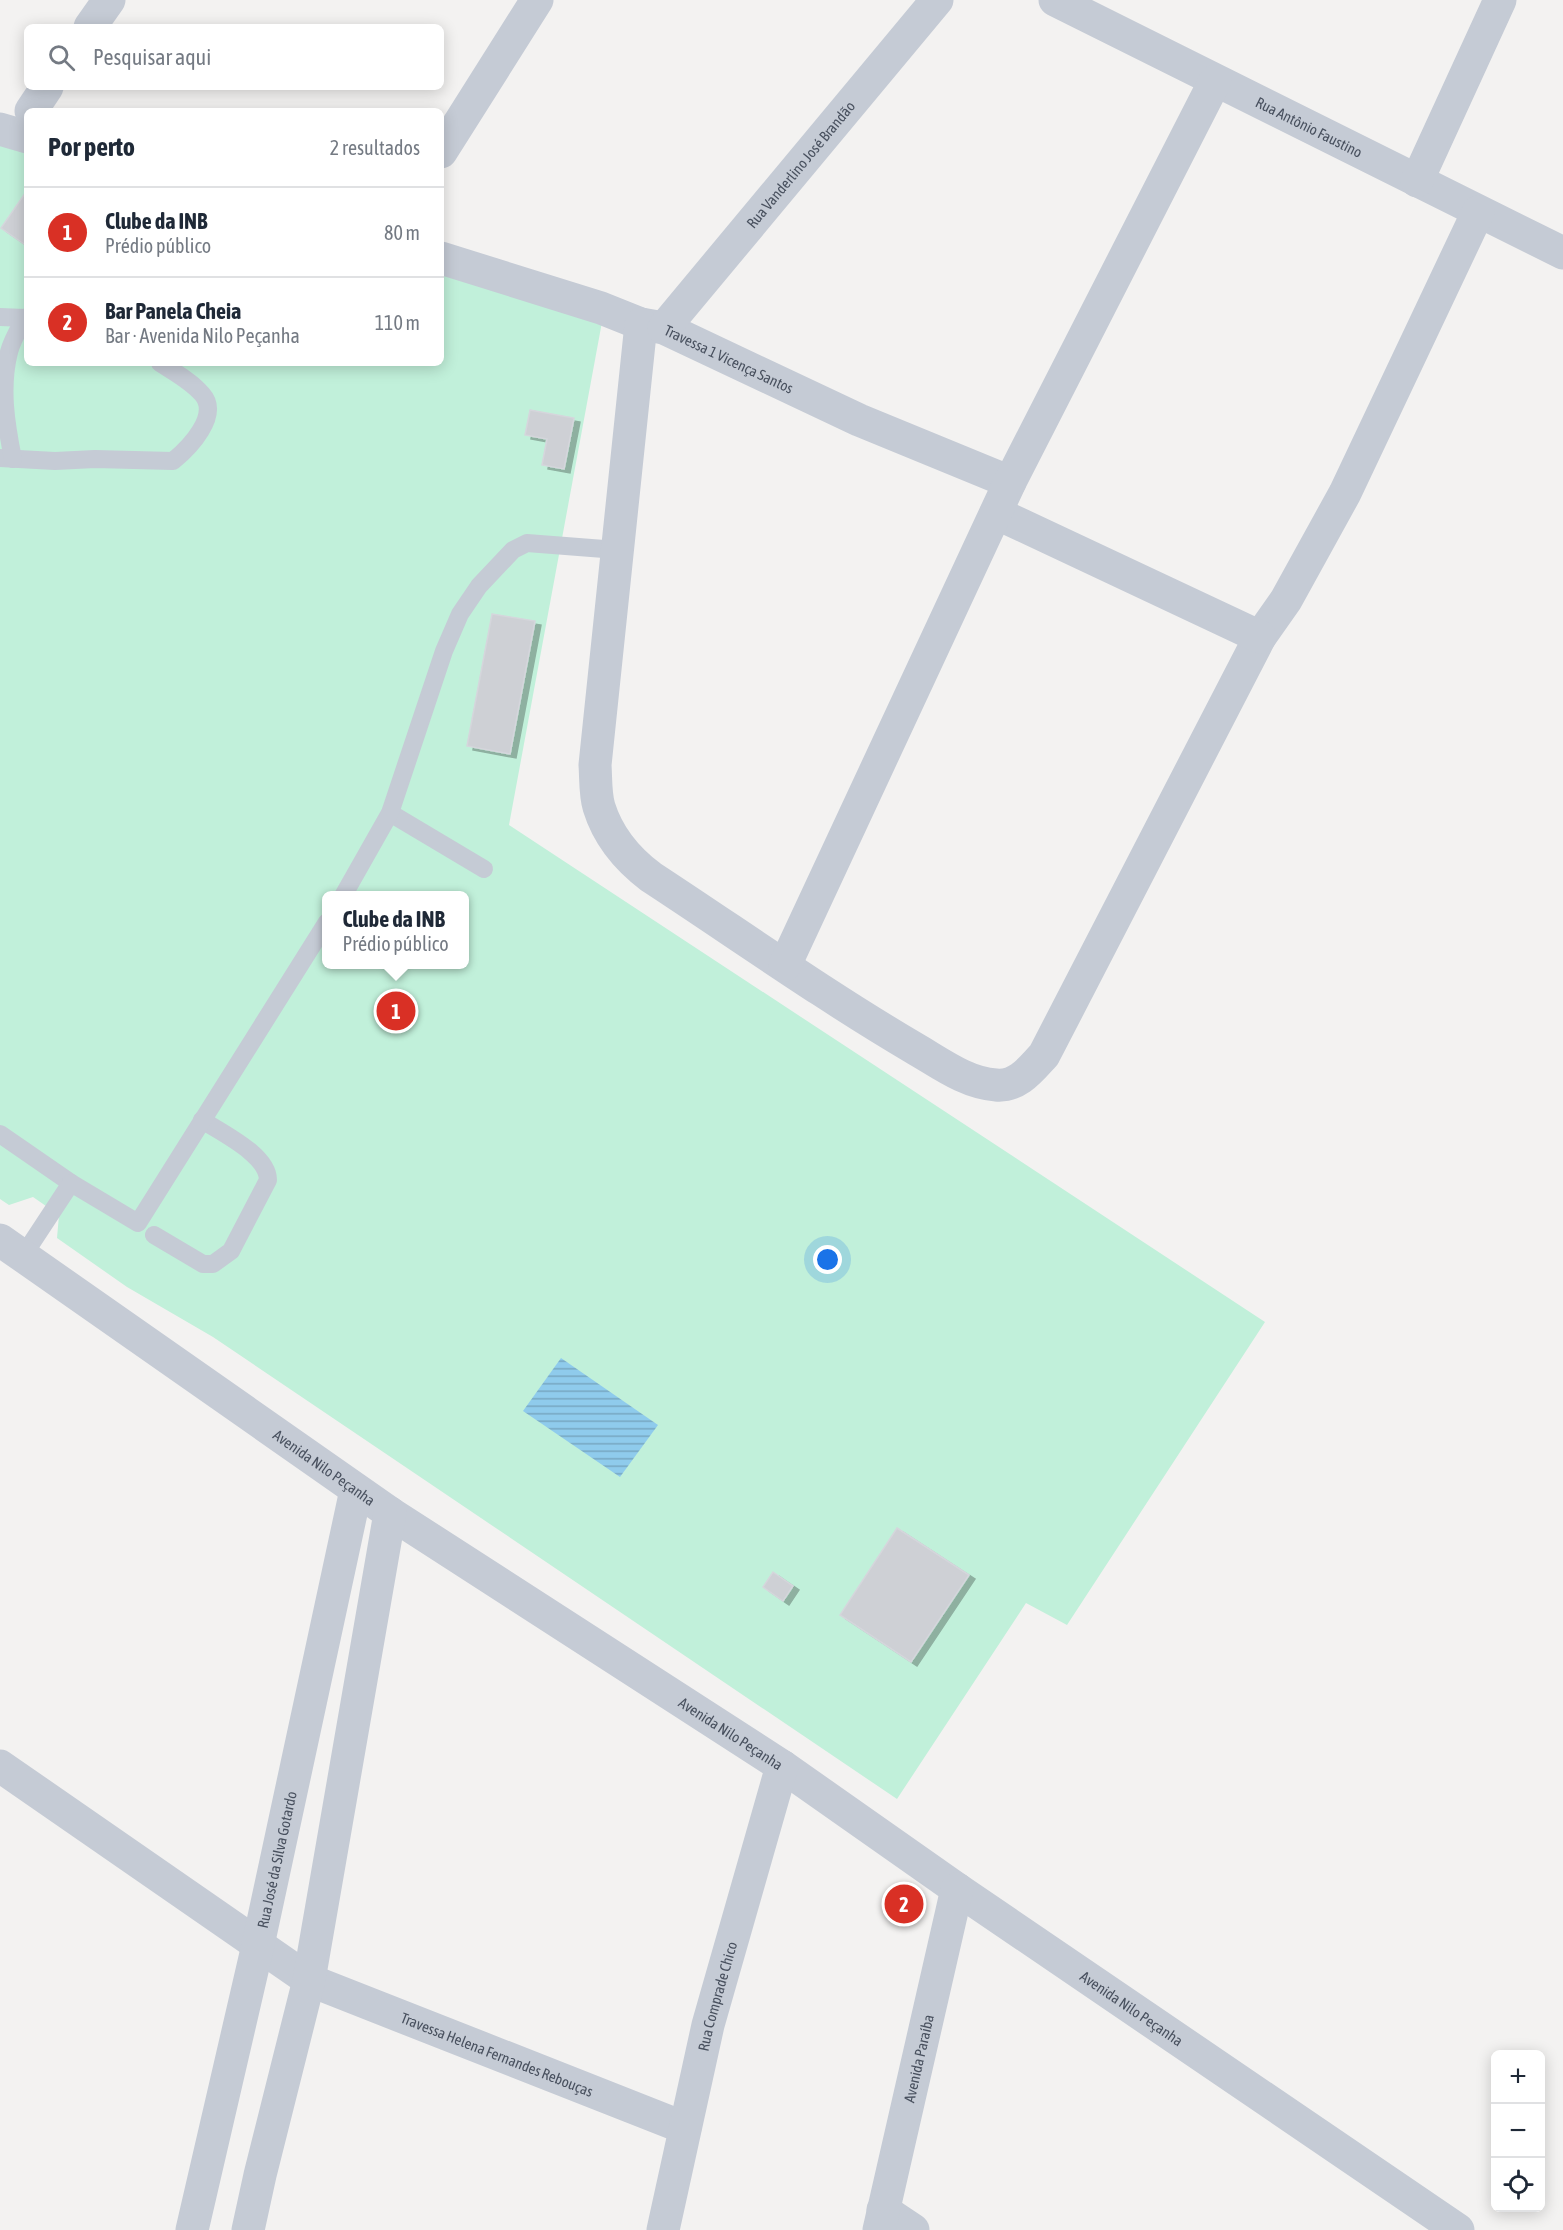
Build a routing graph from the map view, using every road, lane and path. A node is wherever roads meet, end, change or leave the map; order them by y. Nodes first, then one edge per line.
1 (109, 0) edge
2 (537, 0) edge
3 (937, 0) edge
4 (1055, 0) edge
5 (1500, 0) edge
6 (92, 24) edge
7 (1215, 81) junction
8 (46, 90) edge
9 (33, 108) edge
10 (444, 147) edge
11 (1417, 182) junction
12 (1478, 212) junction
13 (1563, 253) edge
14 (444, 259) edge
15 (0, 317) edge
16 (24, 317) edge
17 (24, 321) edge
18 (653, 326) junction
19 (165, 366) edge
20 (7, 458) edge
21 (1010, 482) junction
22 (996, 513) junction
23 (617, 550) junction
24 (1260, 637) junction
25 (390, 813) junction
26 (484, 869) dead end
27 (346, 891) edge
28 (322, 930) edge
29 (785, 965) junction
30 (202, 1120) junction
31 (0, 1134) edge
32 (71, 1183) junction
33 (154, 1235) dead end
34 (11, 1248) edge
35 (356, 1490) junction
36 (390, 1513) junction
37 (782, 1766) junction
38 (0, 1767) edge
39 (957, 1889) junction
40 (258, 1945) junction
41 (309, 1980) junction
42 (685, 2128) junction
43 (881, 2220) edge
44 (192, 2230) edge
45 (248, 2230) edge
46 (663, 2230) edge
47 (914, 2230) edge
48 (1458, 2230) edge

1 - 6 street
2 - 10 street
3 - 18 street, Rua Vanderlino José Brandão
4 - 7 street, Rua Antônio Faustino
5 - 11 street
7 - 11 street, Rua Antônio Faustino
7 - 21 street
8 - 9 street
11 - 12 street, Rua Antônio Faustino
12 - 13 street, Rua Antônio Faustino
12 - 24 street
14 - 18 street, Travessa 1 Vicença Santos
15 - 16 lane
17 - 20 lane
18 - 21 street, Travessa 1 Vicença Santos
18 - 23 street
19 - 20 lane
21 - 22 street
22 - 24 street
22 - 29 street
23 - 25 lane
23 - 29 street
24 - 29 street
25 - 26 lane
25 - 27 lane
28 - 30 lane
30 - 32 lane
30 - 33 lane
31 - 32 lane
32 - 34 lane
34 - 35 street, Avenida Nilo Peçanha
35 - 36 street, Avenida Nilo Peçanha
35 - 40 street, Rua José da Silva Gotardo
36 - 37 street, Avenida Nilo Peçanha
36 - 41 street
37 - 39 street, Avenida Nilo Peçanha
37 - 42 street, Rua Comprade Chico
38 - 40 street, Travessa Helena Fernandes Rebouças
39 - 43 street, Avenida Paraíba
39 - 48 street, Avenida Nilo Peçanha
40 - 41 street, Travessa Helena Fernandes Rebouças
40 - 44 street, Rua José da Silva Gotardo
41 - 42 street, Travessa Helena Fernandes Rebouças
41 - 45 street
42 - 46 street, Rua Comprade Chico
43 - 47 street

